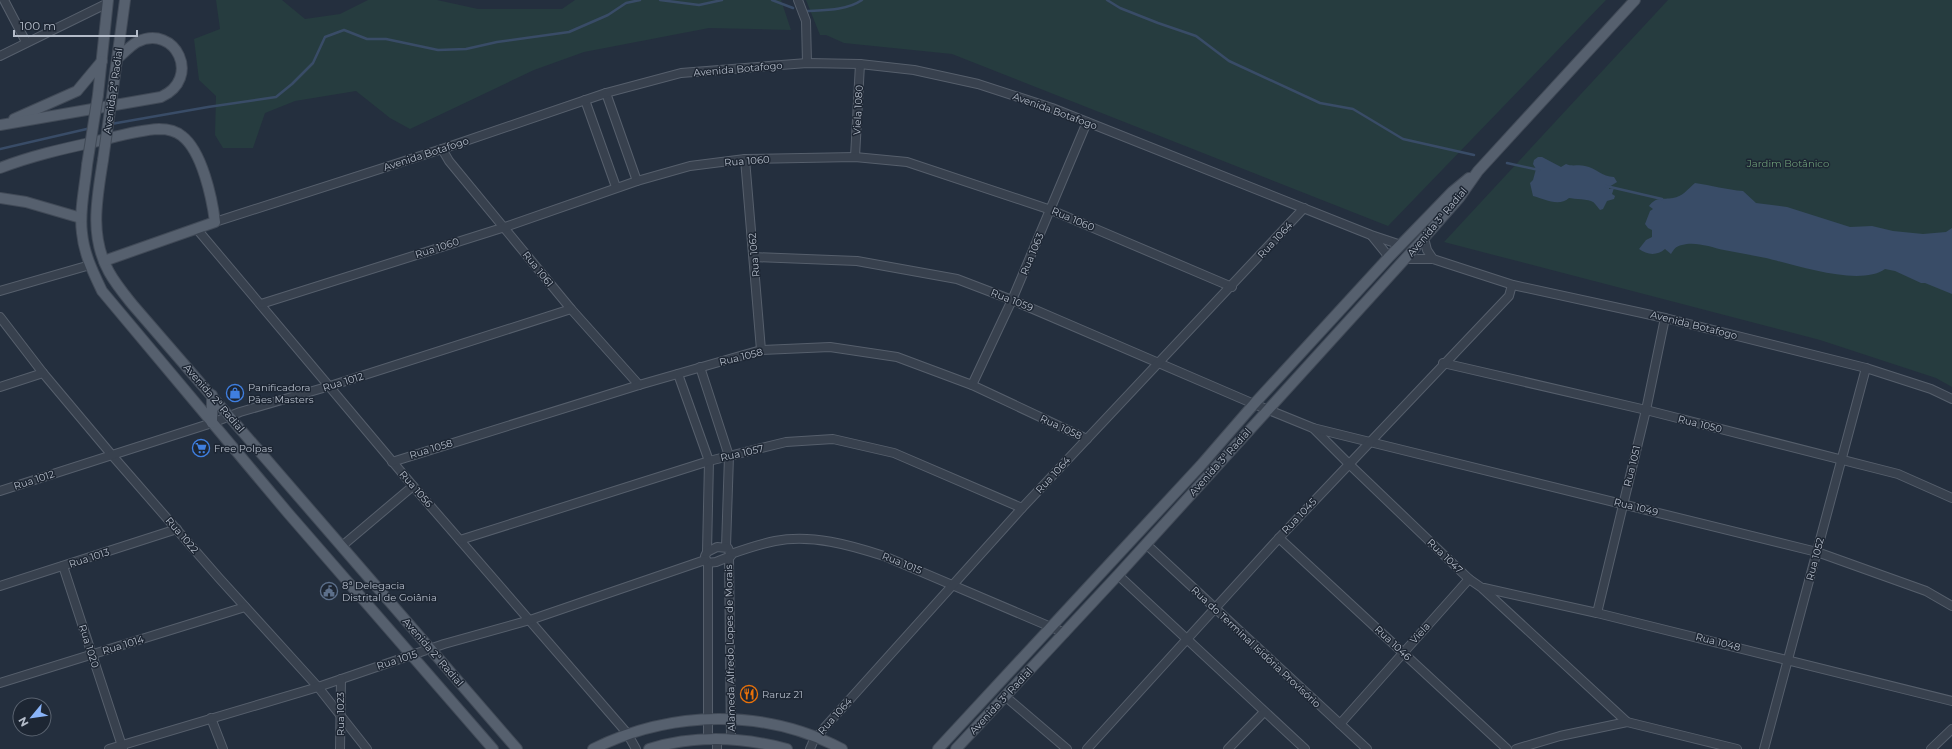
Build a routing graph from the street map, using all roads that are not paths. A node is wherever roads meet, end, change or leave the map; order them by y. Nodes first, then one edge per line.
1 (4, 0) edge
2 (126, 0) edge
3 (798, 0) edge
4 (1636, 0) edge
5 (108, 1) edge
6 (26, 42) junction
7 (0, 56) edge
8 (118, 58) junction
9 (102, 61) junction
10 (807, 63) junction
11 (860, 64) junction
12 (606, 93) junction
13 (584, 100) junction
14 (1087, 122) junction
15 (0, 126) edge
16 (442, 149) junction
17 (856, 157) junction
18 (745, 159) junction
19 (0, 168) edge
20 (1478, 171) junction
21 (637, 181) junction
22 (616, 187) junction
23 (0, 198) edge
24 (1304, 208) junction
25 (1051, 210) junction
26 (81, 218) junction
27 (215, 222) junction
28 (505, 227) junction
29 (196, 228) junction
30 (1371, 235) junction
31 (1424, 238) junction
32 (1401, 245) junction
33 (754, 257) junction
34 (1389, 257) junction
35 (1405, 259) junction
36 (1433, 259) junction
37 (104, 261) junction
38 (90, 265) junction
39 (1512, 285) junction
40 (1232, 287) junction
41 (0, 291) edge
42 (1012, 300) junction
43 (261, 304) junction
44 (571, 309) junction
45 (0, 317) edge
46 (1665, 318) junction
47 (761, 350) junction
48 (1158, 363) junction
49 (1443, 363) junction
50 (700, 367) junction
51 (1866, 368) junction
52 (43, 373) junction
53 (678, 374) junction
54 (639, 384) junction
55 (972, 385) junction
56 (0, 386) edge
57 (330, 386) junction
58 (212, 395) junction
59 (1952, 399) edge
60 (1254, 404) junction
61 (1267, 410) junction
62 (1646, 410) junction
63 (230, 416) junction
64 (212, 423) junction
65 (1313, 428) junction
66 (1087, 439) junction
67 (1369, 442) junction
68 (111, 454) junction
69 (729, 456) junction
70 (1840, 460) junction
71 (709, 461) junction
72 (392, 462) junction
73 (1202, 464) junction
74 (1349, 464) junction
75 (413, 486) junction
76 (0, 491) edge
77 (1952, 498) edge
78 (1622, 504) junction
79 (1022, 508) junction
80 (177, 529) junction
81 (1279, 538) junction
82 (460, 540) junction
83 (1146, 544) junction
84 (342, 546) junction
85 (1817, 552) junction
86 (729, 553) junction
87 (707, 558) junction
88 (63, 566) junction
89 (1118, 575) junction
90 (1469, 579) junction
91 (1090, 583) junction
92 (954, 585) junction
93 (0, 586) edge
94 (1482, 588) junction
95 (1952, 606) edge
96 (245, 607) junction
97 (1214, 607) junction
98 (1597, 613) junction
99 (530, 620) junction
100 (1052, 626) junction
101 (1065, 633) junction
102 (1187, 639) junction
103 (430, 649) junction
104 (1403, 652) junction
105 (91, 654) junction
106 (413, 655) junction
107 (1787, 658) junction
108 (340, 679) junction
109 (0, 683) edge
110 (318, 687) junction
111 (1006, 697) junction
112 (1952, 701) edge
113 (1264, 712) junction
114 (340, 717) junction
115 (211, 718) junction
116 (708, 719) junction
117 (732, 719) junction
118 (1627, 722) junction
119 (1340, 724) junction
120 (1952, 729) edge
121 (627, 733) junction
122 (816, 736) junction
123 (731, 739) junction
124 (714, 742) edge
125 (122, 747) edge
126 (109, 749) edge
127 (223, 749) edge
128 (340, 749) edge
129 (367, 749) edge
130 (493, 749) edge
131 (517, 749) edge
132 (593, 749) edge
133 (636, 749) edge
134 (649, 749) edge
135 (787, 749) edge
136 (810, 749) edge
137 (842, 749) edge
138 (938, 749) edge
139 (956, 749) edge
140 (1067, 749) edge
141 (1087, 749) edge
142 (1228, 749) edge
143 (1305, 749) edge
144 (1367, 749) edge
145 (1507, 749) edge
146 (1516, 749) edge
147 (1738, 749) edge
148 (1764, 749) edge
149 (1931, 749) edge

1 - 6 street
2 - 8 main road, Avenida 2ª Radial
3 - 10 street
4 - 20 main road, Avenida 3ª Radial
5 - 6 street
5 - 9 main road, Avenida 2ª Radial
6 - 7 street
8 - 15 main road
8 - 37 main road, Avenida 2ª Radial, bridge
9 - 15 main road
9 - 26 main road, Avenida 2ª Radial, bridge
10 - 11 street, Avenida Botafogo
10 - 12 street, Avenida Botafogo
11 - 14 street, Avenida Botafogo
11 - 17 street, Viela 1080
12 - 13 street, Avenida Botafogo
12 - 21 street
13 - 16 street, Avenida Botafogo
13 - 22 street
14 - 24 street, Avenida Botafogo
14 - 25 street, Rua 1063
16 - 27 street, Avenida Botafogo
16 - 28 street, Rua 1061
17 - 18 street, Rua 1060
17 - 25 street, Rua 1060
18 - 21 street, Rua 1060
18 - 33 street, Rua 1062
19 - 27 main road
20 - 31 main road, Avenida 3ª Radial
20 - 32 main road, Avenida 3ª Radial
21 - 22 street, Rua 1060
22 - 28 street, Rua 1060
23 - 26 main road
24 - 30 street, Avenida Botafogo
24 - 40 street, Rua 1064
25 - 40 street, Rua 1060
25 - 42 street, Rua 1063
26 - 38 main road, Avenida 2ª Radial
27 - 29 main road, Avenida Botafogo
28 - 43 street, Rua 1060
28 - 44 street, Rua 1061
29 - 37 main road, Avenida Botafogo
29 - 43 street, Rua 1056
30 - 32 street, Avenida Botafogo
30 - 34 street, Avenida Botafogo
31 - 35 main road, Avenida 3ª Radial
31 - 36 street
32 - 34 main road, Avenida 3ª Radial
33 - 42 street, Rua 1059
33 - 47 street, Rua 1062
34 - 60 main road, Avenida 3ª Radial
35 - 36 street, Avenida Botafogo
35 - 61 main road, Avenida 3ª Radial
36 - 39 street, Avenida Botafogo
37 - 58 main road, Avenida 2ª Radial
38 - 41 street
38 - 64 main road, Avenida 2ª Radial
39 - 46 street, Avenida Botafogo
39 - 49 street, Rua 1045
40 - 48 street, Rua 1064
42 - 48 street, Rua 1059
42 - 55 street, Rua 1063
43 - 57 street, Rua 1056
44 - 54 street, Rua 1061
44 - 57 street, Rua 1012
45 - 52 street, Rua 1022
46 - 51 street, Avenida Botafogo
46 - 62 street, Rua 1051
47 - 50 street, Rua 1058
47 - 55 street, Rua 1058
48 - 60 street, Rua 1059
48 - 66 street, Rua 1064
49 - 62 street, Rua 1050
49 - 67 street, Rua 1045
50 - 53 street, Rua 1058
50 - 69 street, Alameda Alfredo Lopes de Morais
51 - 59 street, Avenida Botafogo
51 - 70 street, Rua 1052
52 - 56 street
52 - 68 street, Rua 1022
53 - 54 street, Rua 1058
53 - 71 street, Alameda Alfredo Lopes de Morais
54 - 72 street, Rua 1058
55 - 66 street, Rua 1058
57 - 63 street, Rua 1012
57 - 72 street, Rua 1056
58 - 63 main road, Avenida 2ª Radial
58 - 64 main road
60 - 61 street, Rua 1047
60 - 73 main road, Avenida 3ª Radial
61 - 65 street, Rua 1047
61 - 83 main road, Avenida 3ª Radial
62 - 70 street, Rua 1050
62 - 78 street, Rua 1051
63 - 64 street, Rua 1012
63 - 84 main road, Avenida 2ª Radial
64 - 68 street, Rua 1012
64 - 106 main road, Avenida 2ª Radial
65 - 67 street, Rua 1049
65 - 74 street, Rua 1047
66 - 79 street, Rua 1064
67 - 74 street, Rua 1045
67 - 78 street, Rua 1049
68 - 76 street, Rua 1012
68 - 80 street, Rua 1022
69 - 71 street, Rua 1057
69 - 79 street, Rua 1057
69 - 86 street, Alameda Alfredo Lopes de Morais
70 - 77 street, Rua 1050
70 - 85 street, Rua 1052
71 - 82 street, Rua 1057
71 - 87 street, Alameda Alfredo Lopes de Morais
72 - 75 street, Rua 1056
73 - 83 main road
73 - 91 main road, Avenida 3ª Radial
74 - 81 street, Rua 1045
74 - 90 street, Rua 1047
75 - 82 street, Rua 1056
75 - 84 street
78 - 85 street, Rua 1049
78 - 98 street, Rua 1051
79 - 92 street, Rua 1064
80 - 88 street, Rua 1013
80 - 96 street, Rua 1022
81 - 97 street, Rua 1045
81 - 104 street, Rua 1046
82 - 99 street, Rua 1056
83 - 89 main road, Avenida 3ª Radial
83 - 97 street, Rua do Terminal Isidória Provisório
84 - 103 main road, Avenida 2ª Radial
85 - 95 street, Rua 1049
85 - 107 street, Rua 1052
86 - 87 street
86 - 87 street
86 - 92 street, Rua 1015
86 - 117 street, Alameda Alfredo Lopes de Morais
87 - 99 street, Rua 1015
87 - 116 street, Alameda Alfredo Lopes de Morais
88 - 93 street, Rua 1013
88 - 105 street, Rua 1020
89 - 91 main road
89 - 101 main road, Avenida 3ª Radial
89 - 102 street
90 - 94 street, Rua 1047
90 - 104 street, Viela
91 - 100 main road, Avenida 3ª Radial
92 - 100 street, Rua 1015
92 - 122 street, Rua 1064
94 - 98 street, Rua 1048
94 - 118 street, Rua 1047
96 - 105 street, Rua 1014
96 - 110 street, Rua 1022
97 - 102 street, Rua 1045
97 - 119 street, Rua do Terminal Isidória Provisório
98 - 107 street, Rua 1048
99 - 103 street, Rua 1015
99 - 121 street, Rua 1056
100 - 101 street, Rua 1015
100 - 138 main road, Avenida 3ª Radial
101 - 111 main road, Avenida 3ª Radial
102 - 113 street
102 - 141 street, Rua 1045
103 - 106 street, Rua 1015
103 - 131 main road, Avenida 2ª Radial
104 - 119 street, Viela
104 - 145 street, Rua 1046
105 - 109 street, Rua 1014
105 - 125 street, Rua 1020
106 - 108 street, Rua 1015
106 - 130 main road, Avenida 2ª Radial
107 - 112 street, Rua 1048
107 - 148 street, Rua 1052
108 - 110 street, Rua 1015
108 - 114 street, Rua 1023
110 - 114 street, Rua 1022
110 - 115 street, Rua 1015
111 - 139 main road, Avenida 3ª Radial
111 - 140 street
113 - 142 street
113 - 143 street
114 - 128 street, Rua 1023
114 - 129 street, Rua 1022
115 - 125 street, Rua 1015
115 - 127 street
116 - 117 main road
116 - 121 main road
116 - 124 street, Alameda Alfredo Lopes de Morais
117 - 122 main road
117 - 123 street, Alameda Alfredo Lopes de Morais
118 - 146 street
118 - 147 street
119 - 144 street, Rua do Terminal Isidória Provisório
120 - 149 street
121 - 132 main road
121 - 133 street, Rua 1056
122 - 136 street, Rua 1064
122 - 137 main road
123 - 124 main road
123 - 135 main road
124 - 134 main road
125 - 126 street, Rua 1015

